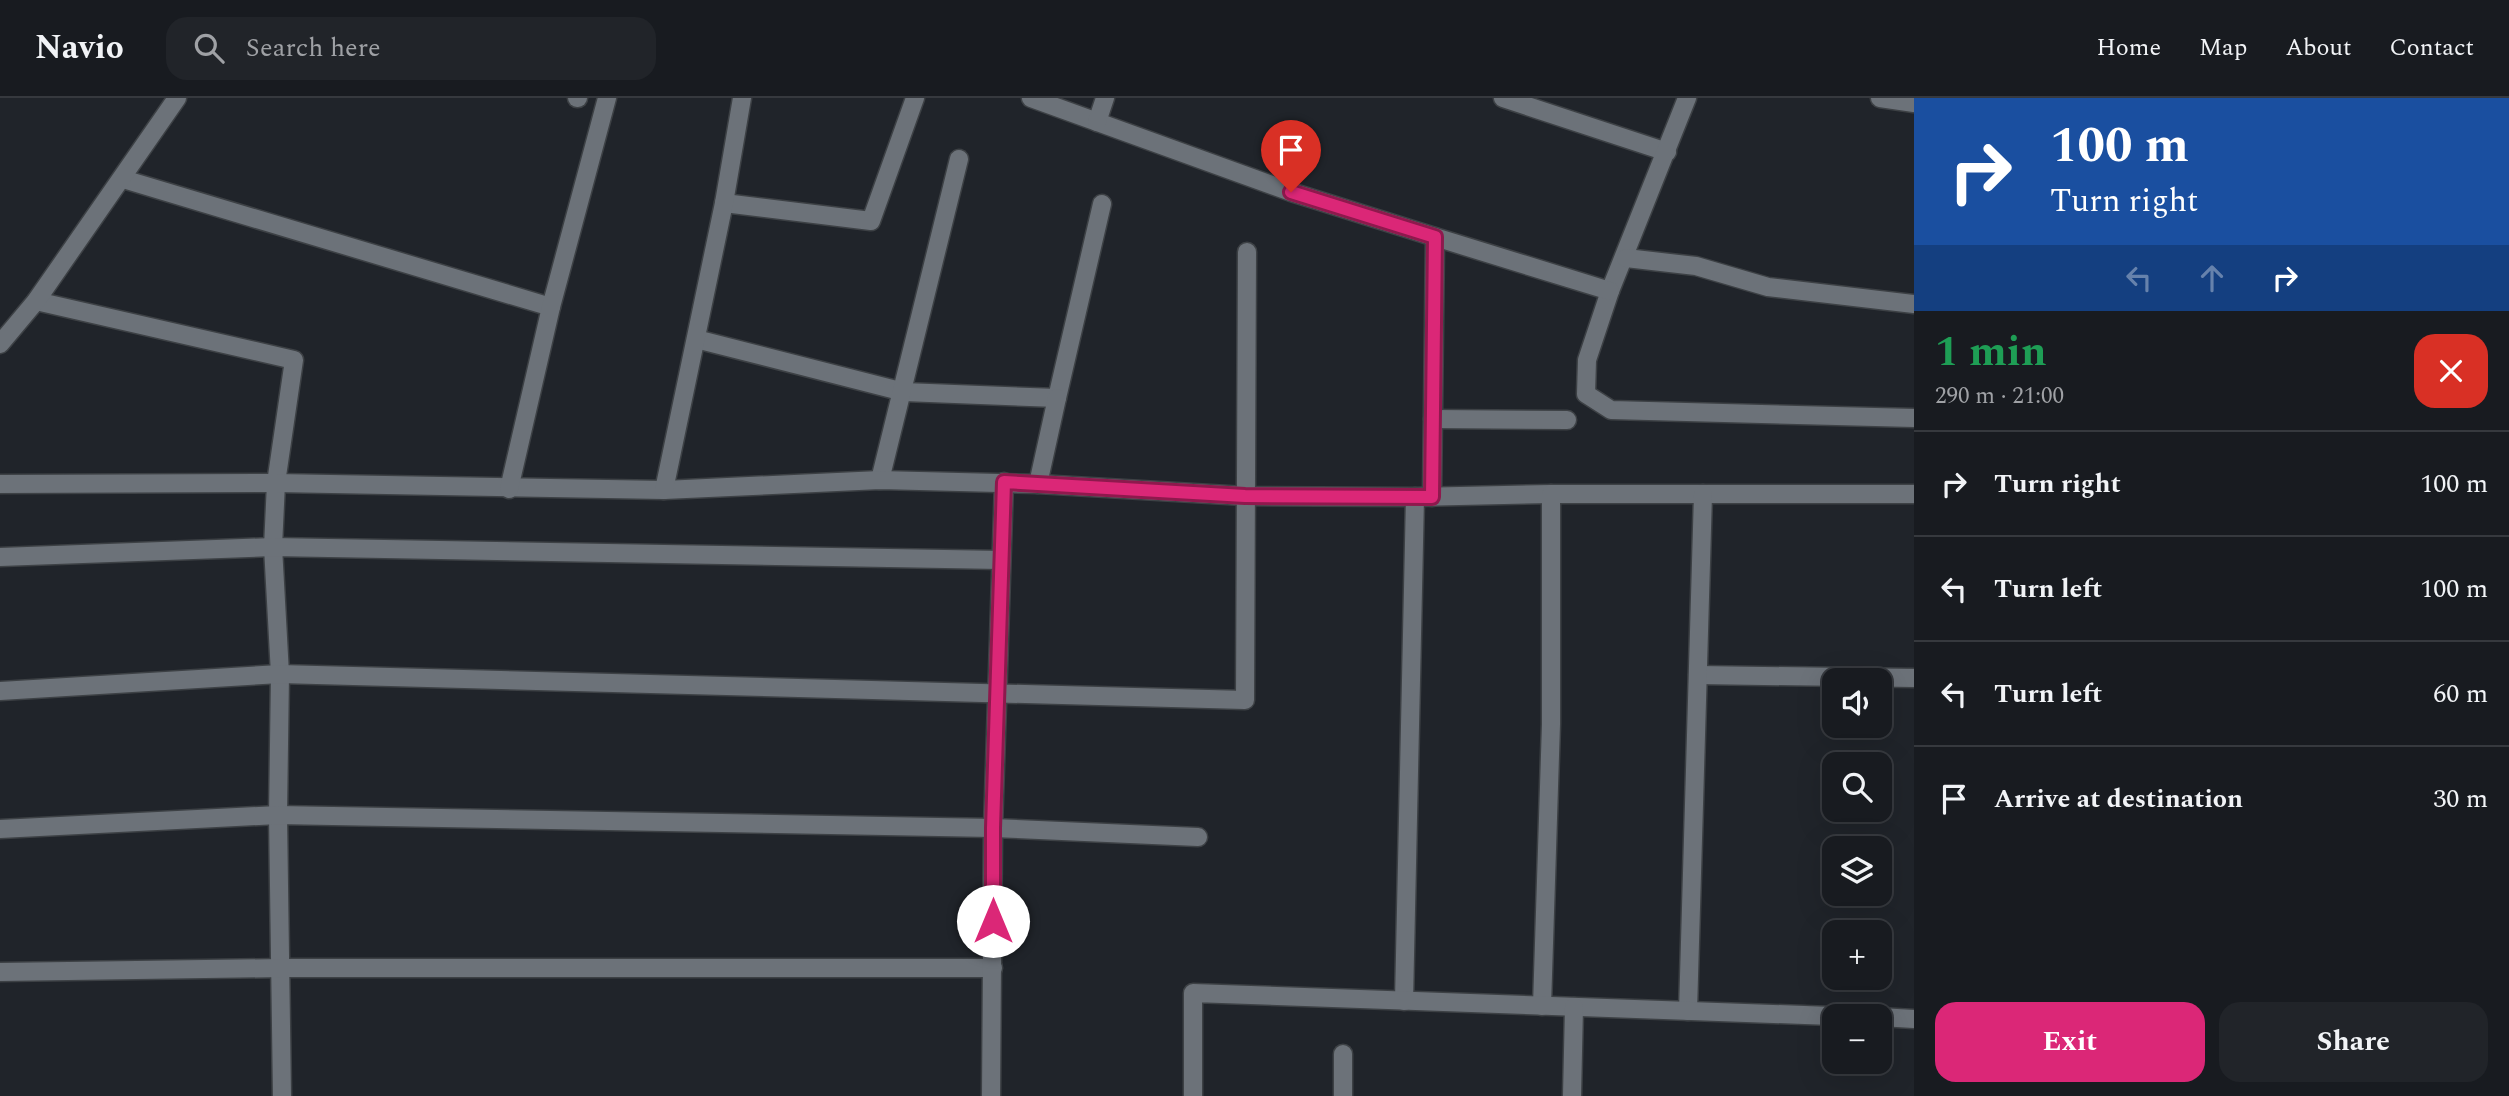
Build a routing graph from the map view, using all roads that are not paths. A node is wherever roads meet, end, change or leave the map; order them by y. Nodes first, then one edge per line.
1 (177, 98) edge
2 (607, 98) edge
3 (742, 98) edge
4 (915, 98) edge
5 (1031, 98) edge
6 (1105, 98) edge
7 (1503, 98) edge
8 (1687, 98) edge
9 (1880, 98) edge
10 (1914, 103) edge
11 (1097, 122) junction
12 (1667, 152) junction
13 (959, 159) dead end
14 (123, 179) junction
15 (724, 203) junction
16 (1102, 204) dead end
17 (1435, 237) junction
18 (1247, 252) dead end
19 (1626, 258) junction
20 (1611, 291) junction
21 (36, 301) junction
22 (1914, 304) edge
23 (551, 307) junction
24 (696, 340) junction
25 (0, 344) edge
26 (904, 392) junction
27 (1056, 398) junction
28 (1914, 418) edge
29 (1433, 419) junction
30 (1567, 420) dead end
31 (880, 480) junction
32 (1004, 482) junction
33 (276, 483) junction
34 (0, 484) edge
35 (1038, 484) junction
36 (509, 489) junction
37 (664, 490) junction
38 (1551, 494) junction
39 (1703, 494) junction
40 (1914, 494) edge
41 (1245, 496) junction
42 (1423, 497) junction
43 (273, 547) junction
44 (0, 557) edge
45 (1001, 561) junction
46 (280, 674) junction
47 (1698, 675) junction
48 (1914, 678) edge
49 (0, 691) edge
50 (998, 692) junction
51 (278, 815) junction
52 (993, 828) junction
53 (0, 829) edge
54 (1198, 837) dead end
55 (282, 968) junction
56 (993, 968) junction
57 (0, 972) edge
58 (1404, 1001) junction
59 (1542, 1006) junction
60 (1574, 1007) junction
61 (1688, 1011) junction
62 (1822, 1016) edge
63 (1892, 1017) edge
64 (1914, 1018) edge
65 (1343, 1054) dead end
66 (282, 1096) edge
67 (991, 1096) edge
68 (1193, 1096) edge
69 (1343, 1096) edge
70 (1354, 1096) edge
71 (1572, 1096) edge

1 - 14 street
2 - 23 street
3 - 15 street
4 - 15 street
5 - 11 street
6 - 11 street
7 - 12 street
8 - 12 street
9 - 10 street
11 - 17 street
12 - 19 street
13 - 26 street
14 - 21 street
14 - 23 street
15 - 24 street
16 - 27 street
17 - 20 street
17 - 29 street
18 - 41 street
19 - 20 street
19 - 22 street
20 - 28 street
21 - 25 street
21 - 33 street
23 - 36 street
24 - 26 street
24 - 37 street
26 - 27 street
26 - 31 street
27 - 35 street
29 - 30 street
29 - 42 street
31 - 32 street
31 - 37 street
32 - 35 street
32 - 45 street
33 - 34 street
33 - 36 street
33 - 43 street
35 - 41 street
36 - 37 street
38 - 39 street
38 - 42 street
38 - 59 street
39 - 40 street
39 - 47 street
41 - 42 street
41 - 50 street
42 - 58 street
43 - 44 street
43 - 45 street
43 - 46 street
45 - 50 street
46 - 49 street
46 - 50 street
46 - 51 street
47 - 48 street
47 - 61 street
50 - 52 street
51 - 52 street
51 - 53 street
51 - 55 street
52 - 54 street
52 - 56 street
55 - 56 street
55 - 57 street
55 - 66 street
56 - 67 street
58 - 59 street
58 - 68 street
59 - 60 street
60 - 61 street
60 - 71 street
61 - 62 street
63 - 64 street
65 - 69 street
69 - 70 street

